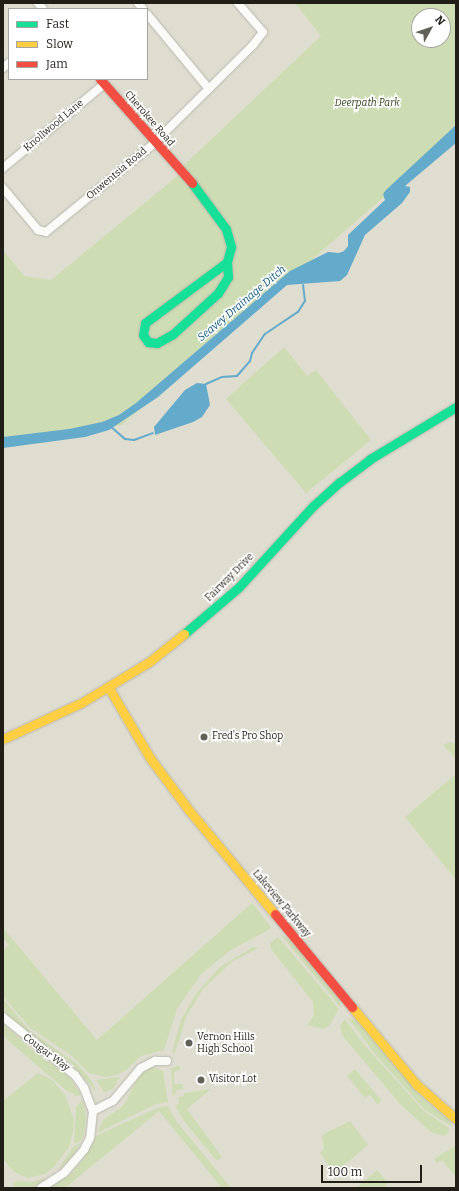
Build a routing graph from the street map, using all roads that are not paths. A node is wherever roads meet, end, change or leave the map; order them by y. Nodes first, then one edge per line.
1 (238, 3) edge
2 (148, 15) edge
3 (102, 81) edge
4 (209, 88) junction
5 (154, 143) junction
6 (3, 168) edge
7 (3, 188) edge
8 (226, 262) junction
9 (456, 408) edge
10 (109, 688) junction
11 (3, 739) edge
12 (3, 1017) edge
13 (167, 1061) dead end
14 (93, 1111) junction
15 (456, 1119) edge
16 (41, 1188) edge

1 - 4 street, Onwentsia Road
2 - 4 street
3 - 5 street, Cherokee Road
3 - 6 street, Knollwood Lane
4 - 5 street, Onwentsia Road
5 - 7 street, Onwentsia Road
5 - 8 street, Cherokee Road
8 - 8 street, Cherokee Road
9 - 10 street, Fairway Drive
10 - 11 street, Fairway Drive
10 - 15 street, Lakeview Parkway
12 - 14 street, Cougar Way
13 - 14 street
14 - 16 street, Cougar Way

